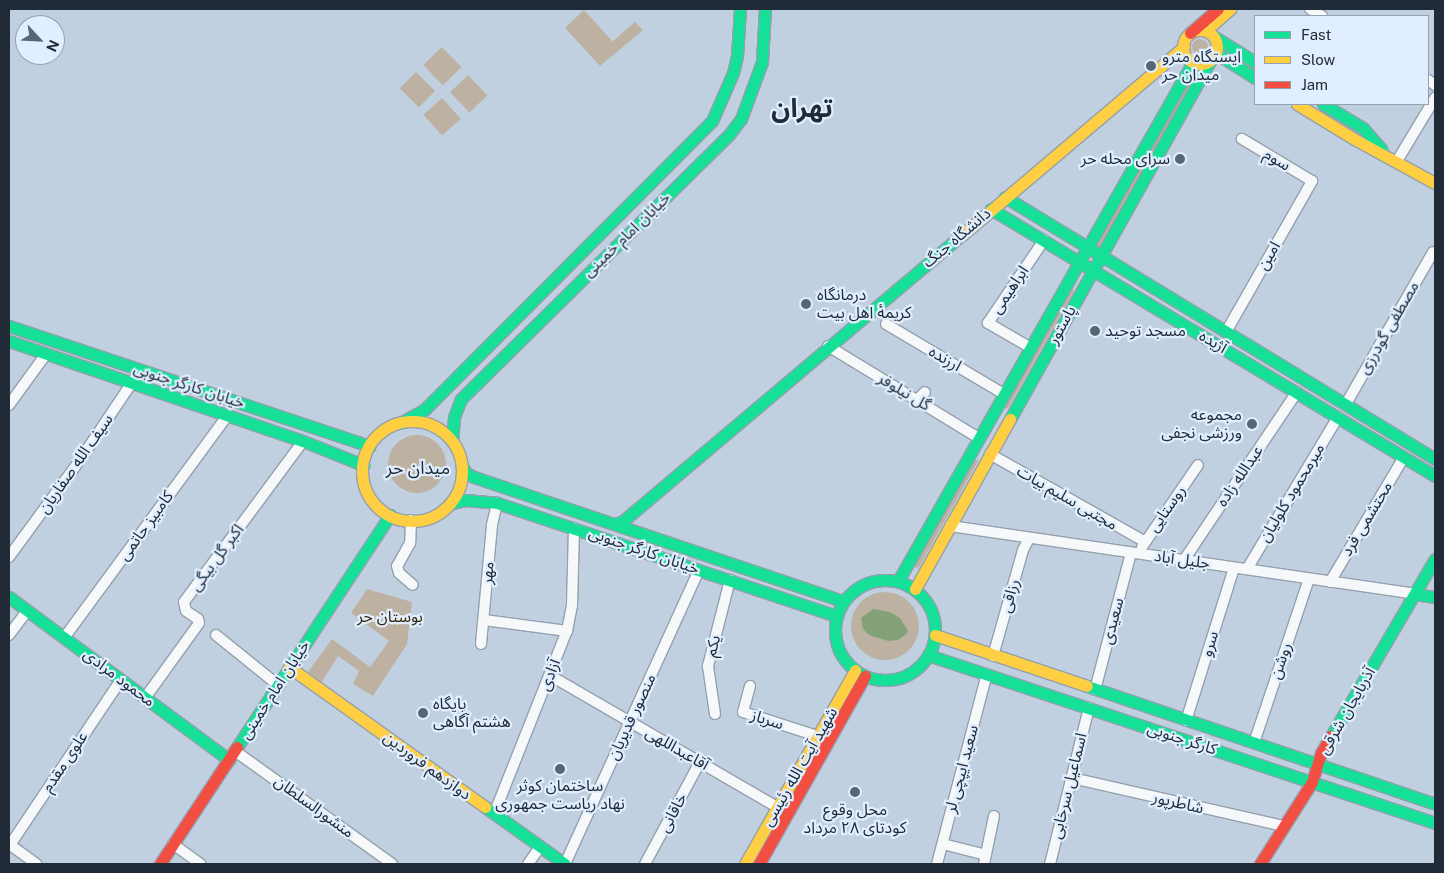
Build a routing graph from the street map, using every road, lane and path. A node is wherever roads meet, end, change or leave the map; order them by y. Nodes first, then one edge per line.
1 (740, 9) edge
2 (765, 9) edge
3 (1218, 9) edge
4 (1230, 9) edge
5 (1209, 33) junction
6 (1189, 35) junction
7 (1184, 47) junction
8 (1213, 57) junction
9 (1192, 61) junction
10 (1254, 61) edge
11 (1167, 62) junction
12 (1254, 78) edge
13 (1435, 98) edge
14 (1299, 105) edge
15 (1325, 105) edge
16 (1242, 139) dead end
17 (1383, 153) junction
18 (1397, 161) junction
19 (1312, 181) joint
20 (1435, 183) edge
21 (1005, 198) junction
22 (992, 209) junction
23 (1044, 240) junction
24 (1087, 247) junction
25 (1433, 252) dead end
26 (1101, 255) junction
27 (1079, 262) junction
28 (1092, 270) junction
29 (1068, 282) junction
30 (1082, 289) junction
31 (886, 324) dead end
32 (9, 326) edge
33 (1226, 332) junction
34 (9, 341) edge
35 (828, 346) junction
36 (1031, 348) junction
37 (46, 354) junction
38 (138, 369) junction
39 (133, 383) junction
40 (925, 392) dead end
41 (1297, 392) junction
42 (1004, 394) junction
43 (917, 400) junction
44 (1346, 404) junction
45 (9, 405) edge
46 (994, 411) junction
47 (228, 415) junction
48 (1338, 417) junction
49 (1010, 420) junction
50 (400, 423) junction
51 (979, 438) junction
52 (303, 441) junction
53 (452, 441) junction
54 (370, 446) junction
55 (990, 454) junction
56 (1404, 457) junction
57 (1435, 459) edge
58 (363, 464) junction
59 (1198, 465) dead end
60 (462, 466) junction
61 (1435, 476) edge
62 (497, 503) junction
63 (449, 504) junction
64 (390, 515) junction
65 (411, 520) junction
66 (615, 524) junction
67 (950, 526) junction
68 (574, 528) junction
69 (1029, 538) junction
70 (1144, 542) junction
71 (1135, 553) junction
72 (9, 557) edge
73 (1435, 559) edge
74 (1184, 560) junction
75 (1234, 568) junction
76 (699, 570) junction
77 (1246, 570) junction
78 (1309, 578) junction
79 (730, 580) junction
80 (898, 581) junction
81 (1330, 582) junction
82 (413, 585) dead end
83 (915, 589) junction
84 (1415, 594) junction
85 (9, 597) edge
86 (1435, 597) edge
87 (842, 601) junction
88 (27, 610) junction
89 (836, 616) junction
90 (484, 620) junction
91 (567, 631) junction
92 (9, 635) edge
93 (216, 635) dead end
94 (935, 636) junction
95 (64, 638) junction
96 (481, 644) dead end
97 (928, 655) junction
98 (993, 656) junction
99 (290, 667) junction
100 (860, 673) junction
101 (987, 674) junction
102 (551, 676) junction
103 (121, 680) junction
104 (278, 685) junction
105 (750, 686) dead end
106 (1095, 690) junction
107 (145, 698) junction
108 (1089, 708) junction
109 (715, 714) dead end
110 (1186, 720) junction
111 (630, 722) junction
112 (818, 736) junction
113 (1254, 743) junction
114 (232, 755) junction
115 (700, 762) junction
116 (1317, 764) junction
117 (1072, 778) junction
118 (1312, 782) junction
119 (1435, 804) edge
120 (777, 807) junction
121 (494, 814) junction
122 (994, 816) dead end
123 (1435, 823) edge
124 (1284, 826) junction
125 (9, 844) edge
126 (173, 844) junction
127 (942, 844) junction
128 (540, 847) junction
129 (985, 859) edge
130 (37, 864) edge
131 (160, 864) edge
132 (201, 864) edge
133 (392, 864) edge
134 (528, 864) edge
135 (565, 864) edge
136 (645, 864) edge
137 (745, 864) edge
138 (760, 864) edge
139 (937, 864) edge
140 (1050, 864) edge
141 (1260, 864) edge

1 - 50 main road, خیابان امام خمینی
2 - 53 main road, خیابان امام خمینی
3 - 6 main road
4 - 5 main road
5 - 6 main road
5 - 8 main road
5 - 10 main road
6 - 7 main road
7 - 9 main road
7 - 11 main road, دانشگاه جنگ
8 - 9 main road
8 - 12 main road
8 - 26 main road, پاستور
9 - 11 main road
9 - 24 main road, پاستور
11 - 21 main road, دانشگاه جنگ
13 - 18 street
14 - 17 main road
15 - 17 main road
16 - 19 street, سوم
17 - 18 main road
18 - 20 main road
19 - 33 street, امین
21 - 22 main road, دانشگاه جنگ
21 - 24 main road, آژیده
22 - 23 main road, آژیده
22 - 35 main road, دانشگاه جنگ
23 - 27 main road, آژیده
23 - 36 street, ابراهیمی
24 - 26 main road, آژیده
24 - 27 main road, پاستور
25 - 44 street, مصطفی گودرزی
26 - 28 main road, پاستور
26 - 33 main road, آژیده
27 - 28 main road, آژیده
27 - 29 main road, پاستور
28 - 30 main road, پاستور
28 - 41 main road, آژیده
29 - 30 main road
29 - 36 main road, پاستور
30 - 49 main road, پاستور
31 - 42 street, ارزنده
32 - 38 main road, خیابان کارگر جنوبی
33 - 44 main road, آژیده
34 - 37 main road, خیابان کارگر جنوبی
35 - 43 street, گل نیلوفر
35 - 66 main road, دانشگاه جنگ
36 - 42 main road, پاستور
37 - 39 main road, خیابان کارگر جنوبی
37 - 45 street
38 - 39 street, سیف الله صفاریان
38 - 54 main road, خیابان کارگر جنوبی
39 - 47 main road, خیابان کارگر جنوبی
39 - 72 street, سیف الله صفاریان
40 - 43 street
41 - 48 main road, آژیده
41 - 74 street, عبدالله زاده
42 - 46 main road, پاستور
43 - 51 street, گل نیلوفر
44 - 48 main road
44 - 57 main road, آژیده
46 - 49 main road
46 - 51 main road, پاستور
47 - 52 main road, خیابان کارگر جنوبی
47 - 95 street, کامبیز حاتمی
48 - 56 main road, آژیده
48 - 77 street, میرمحمود کلولیان
49 - 55 main road, پاستور
50 - 53 main road
50 - 54 main road
51 - 80 main road, پاستور
52 - 58 main road, خیابان کارگر جنوبی
52 - 107 street, اکبر گل بیگی
53 - 60 main road
54 - 58 main road
55 - 67 main road, پاستور
55 - 70 street, مجتبی سلیم بیات
56 - 61 main road, آژیده
56 - 81 street, محتشمی فرد
58 - 64 main road
59 - 70 street, روستایی
60 - 63 main road
60 - 66 main road, خیابان کارگر جنوبی
62 - 63 main road, خیابان کارگر جنوبی
62 - 68 main road, خیابان کارگر جنوبی
62 - 90 street, مهر
63 - 65 main road
64 - 65 main road
64 - 99 main road, خیابان امام خمینی
65 - 82 street
66 - 87 main road, خیابان کارگر جنوبی
67 - 69 street, جلیل آباد
67 - 83 main road, پاستور
68 - 76 main road, خیابان کارگر جنوبی
68 - 91 street, آزادی
69 - 71 street, جلیل آباد
69 - 98 street, رزاقی
70 - 71 street, روستایی
71 - 74 street, جلیل آباد
71 - 106 street, سعیدی
73 - 84 main road, آذربایجان شرقی
74 - 75 street, جلیل آباد
75 - 77 street, جلیل آباد
75 - 110 street, سرو
76 - 79 main road, خیابان کارگر جنوبی
76 - 111 street, منصور قدیریان
77 - 78 street, جلیل آباد
78 - 81 street, جلیل آباد
78 - 113 street, روشن
79 - 89 main road, خیابان کارگر جنوبی
79 - 109 street, یکم
80 - 83 main road
80 - 87 main road
81 - 84 street, جلیل آباد
83 - 94 main road
84 - 86 main road
84 - 116 main road, آذربایجان شرقی
85 - 88 main road, محمود مرادی
87 - 89 main road
88 - 92 street
88 - 95 main road, محمود مرادی
89 - 100 main road
90 - 91 street
90 - 96 street, مهر
91 - 102 street, آزادی
93 - 104 street
94 - 97 main road
94 - 98 main road, کارگر جنوبی
95 - 103 main road, محمود مرادی
97 - 100 main road
97 - 101 main road, کارگر جنوبی
98 - 106 main road, کارگر جنوبی
99 - 104 main road, خیابان امام خمینی
99 - 121 main road, دوازدهم فروردین
100 - 112 main road, شهید آیت الله رئیسی
100 - 138 main road, شهید آیت الله رئیسی
101 - 108 main road, کارگر جنوبی
101 - 127 street, سعید ایپچی لر
102 - 111 street, آقاعبداللهی
102 - 121 street, آزادی
103 - 107 main road, محمود مرادی
103 - 125 street, علوی مقدم
104 - 114 main road, خیابان امام خمینی
105 - 112 street, سرباز
106 - 110 main road, کارگر جنوبی
107 - 114 main road, محمود مرادی
108 - 117 street, اسماعیل سرخابی
108 - 118 main road, کارگر جنوبی
110 - 113 main road, کارگر جنوبی
111 - 115 street, آقاعبداللهی
111 - 135 street, منصور قدیریان
112 - 120 main road, شهید آیت الله رئیسی
113 - 116 main road, کارگر جنوبی
114 - 126 main road, خیابان امام خمینی
114 - 133 street, منشورالسلطان
115 - 120 street, آقاعبداللهی
115 - 136 street, خاقانی
116 - 118 main road, آذربایجان شرقی
116 - 119 main road, کارگر جنوبی
117 - 124 street, شاطرپور
117 - 140 street, اسماعیل سرخابی
118 - 123 main road, کارگر جنوبی
118 - 124 main road, آذربایجان شرقی
120 - 137 main road, شهید آیت الله رئیسی
121 - 128 main road, دوازدهم فروردین
122 - 129 street
124 - 141 main road, آذربایجان شرقی
125 - 130 street
126 - 131 main road, خیابان امام خمینی
126 - 132 street
127 - 129 street
127 - 139 street, سعید ایپچی لر
128 - 134 street
128 - 135 main road, دوازدهم فروردین

